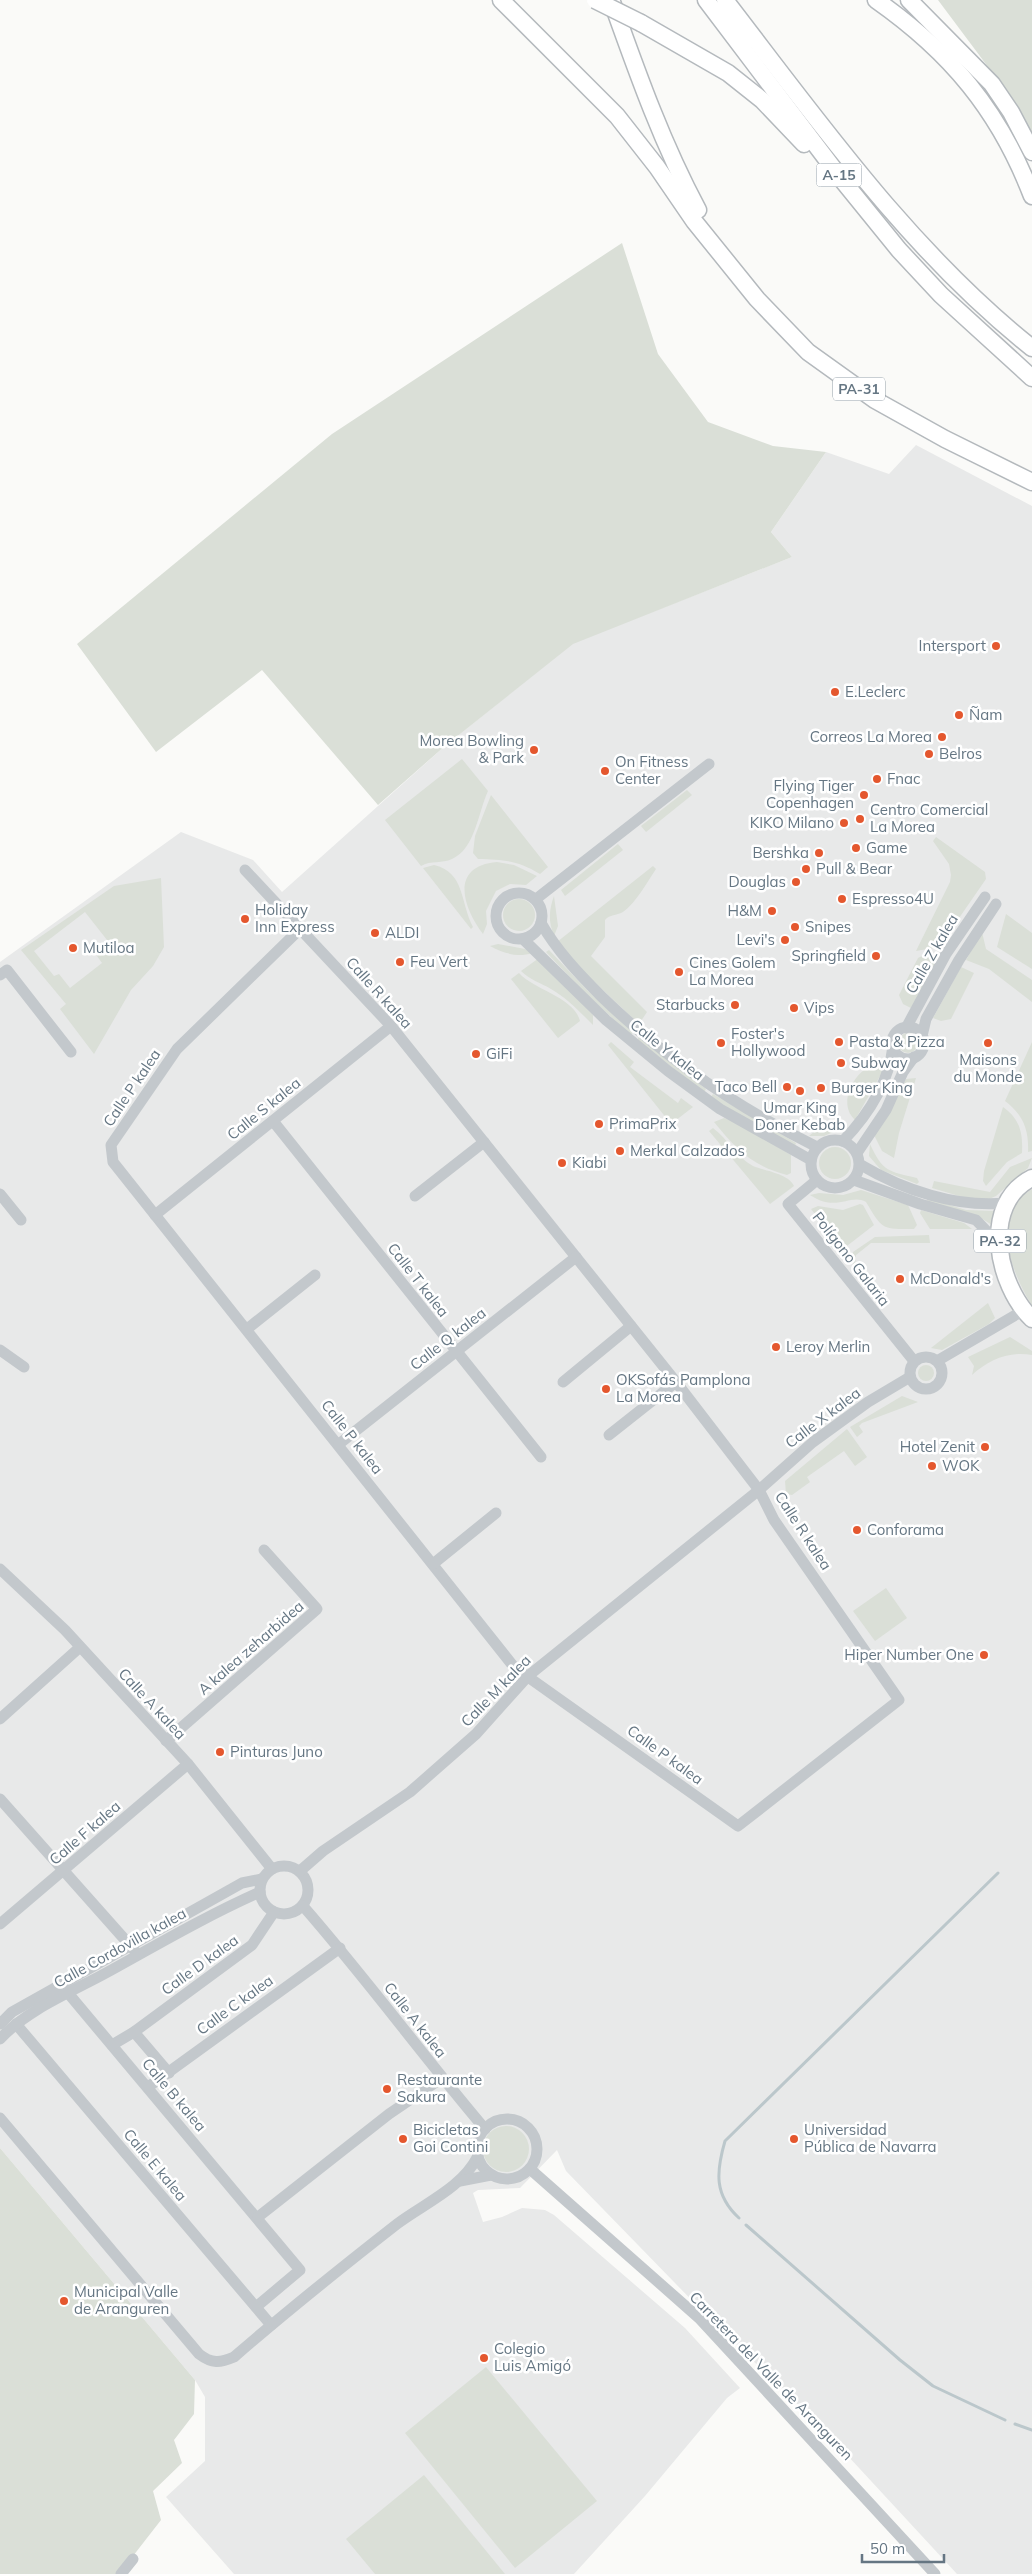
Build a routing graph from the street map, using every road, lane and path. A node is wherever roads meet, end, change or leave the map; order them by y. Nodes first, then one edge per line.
1 (501, 0) edge
2 (596, 0) edge
3 (611, 0) edge
4 (706, 0) edge
5 (725, 0) edge
6 (876, 0) edge
7 (909, 0) edge
8 (968, 61) junction
9 (1032, 152) edge
10 (1032, 171) edge
11 (843, 181) junction
12 (1032, 196) edge
13 (720, 251) junction
14 (1032, 348) edge
15 (1032, 378) edge
16 (1032, 482) edge
17 (709, 764) dead end
18 (245, 870) dead end
19 (985, 897) dead end
20 (536, 899) junction
21 (996, 904) dead end
22 (541, 923) junction
23 (300, 929) junction
24 (523, 939) junction
25 (0, 975) edge
26 (391, 1026) junction
27 (906, 1028) junction
28 (922, 1036) junction
29 (893, 1046) junction
30 (72, 1052) dead end
31 (914, 1057) junction
32 (273, 1121) junction
33 (843, 1141) junction
34 (484, 1142) junction
35 (817, 1147) junction
36 (859, 1159) junction
37 (811, 1160) junction
38 (1032, 1178) edge
39 (817, 1180) junction
40 (854, 1180) junction
41 (0, 1194) edge
42 (415, 1196) dead end
43 (1006, 1203) junction
44 (155, 1215) junction
45 (21, 1220) dead end
46 (1000, 1245) junction
47 (576, 1257) junction
48 (315, 1275) dead end
49 (1028, 1315) edge
50 (631, 1326) junction
51 (247, 1329) junction
52 (0, 1350) edge
53 (456, 1352) junction
54 (937, 1361) junction
55 (914, 1362) junction
56 (24, 1367) dead end
57 (910, 1377) junction
58 (563, 1382) dead end
59 (676, 1382) junction
60 (609, 1435) dead end
61 (339, 1444) junction
62 (541, 1457) dead end
63 (759, 1490) junction
64 (496, 1514) dead end
65 (264, 1550) dead end
66 (434, 1564) junction
67 (0, 1569) edge
68 (79, 1648) junction
69 (528, 1676) junction
70 (899, 1700) joint
71 (0, 1719) edge
72 (166, 1741) junction
73 (188, 1764) junction
74 (0, 1799) edge
75 (272, 1869) junction
76 (65, 1870) junction
77 (300, 1871) junction
78 (262, 1879) junction
79 (260, 1892) junction
80 (303, 1906) junction
81 (274, 1912) junction
82 (0, 1924) edge
83 (340, 1948) junction
84 (135, 1951) junction
85 (68, 1994) junction
86 (0, 2024) edge
87 (16, 2024) junction
88 (134, 2032) junction
89 (0, 2039) edge
90 (112, 2045) junction
91 (169, 2073) junction
92 (442, 2078) junction
93 (148, 2087) junction
94 (2, 2121) edge
95 (485, 2129) junction
96 (478, 2156) junction
97 (530, 2169) junction
98 (491, 2175) junction
99 (460, 2181) junction
100 (258, 2217) junction
101 (256, 2307) junction
102 (271, 2325) junction
103 (133, 2559) dead end
104 (121, 2574) edge
105 (935, 2574) edge

1 - 13 highway
2 - 11 highway, bridge
3 - 13 highway, PA-31
4 - 11 highway, A-15
5 - 14 highway, A-15
6 - 12 highway
7 - 8 highway
8 - 9 highway
8 - 10 highway
11 - 15 highway, A-15
13 - 16 highway, PA-31
17 - 20 street
18 - 23 street, Calle R kalea
19 - 27 street, Calle Z kalea
20 - 22 street
20 - 24 street
21 - 28 street, Calle Z kalea
22 - 24 street
22 - 35 street, Calle Y kalea
23 - 26 street, Calle R kalea
23 - 44 street, Calle P kalea
24 - 37 street, Calle Y kalea
25 - 30 street
26 - 32 street, Calle S kalea
26 - 34 street, Calle R kalea
27 - 28 street
27 - 29 street
28 - 31 street
29 - 31 street
29 - 33 street
31 - 36 street
32 - 44 street, Calle S kalea
32 - 53 street, Calle T kalea
33 - 35 street
33 - 36 street
34 - 42 street
34 - 47 street, Calle R kalea
35 - 37 street
36 - 40 street
36 - 43 street
37 - 39 street
38 - 43 highway
39 - 40 street
39 - 55 street, Polígono Galaria
40 - 46 street
41 - 45 street
43 - 46 highway, PA-32
44 - 51 street, Calle P kalea
46 - 49 highway, PA-32
47 - 50 street, Calle R kalea
47 - 53 street, Calle Q kalea
48 - 51 street
49 - 54 street
50 - 58 street
50 - 59 street, Calle R kalea
51 - 61 street, Calle P kalea
52 - 56 street
53 - 61 street, Calle Q kalea
53 - 62 street, Calle T kalea
54 - 55 street
54 - 57 street
55 - 57 street
57 - 63 street, Calle X kalea
59 - 60 street
59 - 63 street, Calle R kalea
61 - 66 street, Calle P kalea
63 - 69 street, Calle M kalea
63 - 70 street, Calle R kalea
64 - 66 street
65 - 72 street, A kalea zeharbidea
66 - 69 street, Calle P kalea
67 - 68 street, Calle A kalea
68 - 71 street
68 - 72 street, Calle A kalea
69 - 70 street, Calle P kalea
69 - 77 street, Calle M kalea
72 - 73 street, Calle A kalea
73 - 75 street, Calle A kalea
73 - 76 street, Calle F kalea
74 - 76 street
75 - 77 street
75 - 78 street
76 - 82 street, Calle F kalea
76 - 84 street
77 - 80 street
78 - 79 street
78 - 84 street
79 - 81 street
79 - 84 street, Calle Cordovilla kalea
80 - 81 street
80 - 83 street, Calle A kalea
81 - 88 street, Calle D kalea
83 - 91 street, Calle C kalea
83 - 92 street, Calle A kalea
84 - 85 street, Calle Cordovilla kalea
84 - 86 street
85 - 87 street, Calle Cordovilla kalea
85 - 90 street, Calle B kalea
87 - 89 street, Calle Cordovilla kalea
87 - 101 street, Calle E kalea
88 - 90 street, Calle D kalea
88 - 91 street
90 - 93 street, Calle B kalea
91 - 93 street, Calle C kalea
92 - 95 street, Calle A kalea
92 - 100 street
93 - 100 street, Calle B kalea
94 - 102 street
95 - 96 street
95 - 97 street
96 - 98 street
96 - 99 street
97 - 98 street
97 - 105 street, Carretera del Valle de Aranguren
98 - 99 street
99 - 102 street
100 - 101 street, Calle B kalea
101 - 102 street, Calle E kalea
103 - 104 street

